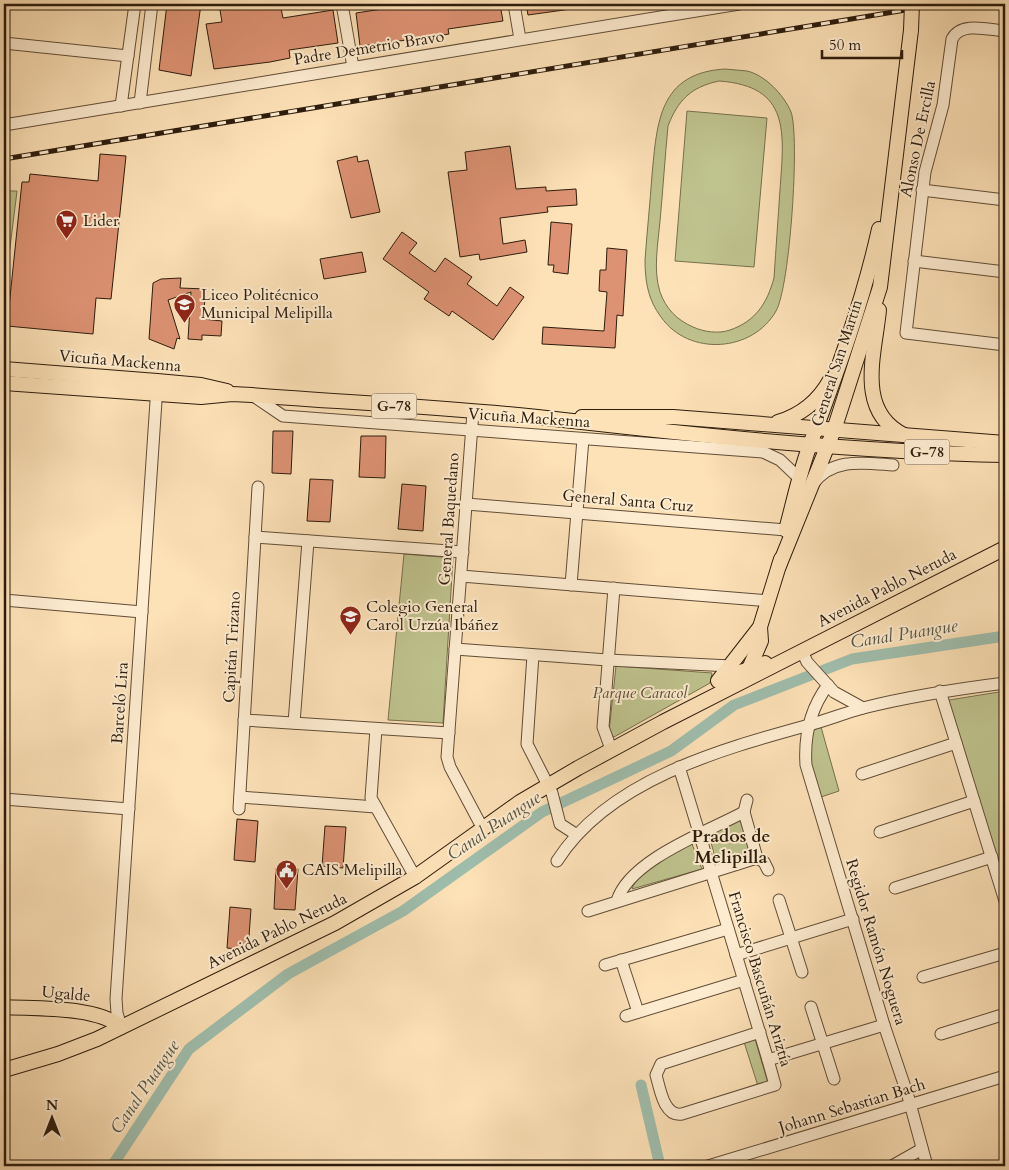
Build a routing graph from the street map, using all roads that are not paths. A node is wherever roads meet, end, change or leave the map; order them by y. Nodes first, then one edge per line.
1 (135, 4) edge
2 (152, 4) edge
3 (342, 4) edge
4 (514, 4) edge
5 (739, 4) edge
6 (912, 4) edge
7 (1005, 31) edge
8 (520, 40) junction
9 (4, 43) edge
10 (128, 56) junction
11 (353, 67) junction
12 (140, 103) junction
13 (121, 106) junction
14 (4, 125) edge
15 (894, 162) junction
16 (922, 190) junction
17 (1005, 200) edge
18 (914, 261) junction
19 (1005, 272) edge
20 (880, 287) junction
21 (1005, 345) edge
22 (839, 362) junction
23 (4, 369) edge
24 (4, 383) edge
25 (157, 387) junction
26 (252, 395) junction
27 (474, 412) junction
28 (556, 419) junction
29 (768, 424) junction
30 (817, 428) junction
31 (834, 430) junction
32 (472, 431) junction
33 (910, 437) junction
34 (583, 439) junction
35 (810, 443) junction
36 (1005, 443) edge
37 (828, 444) junction
38 (1005, 455) edge
39 (893, 465) dead end
40 (806, 482) junction
41 (258, 487) dead end
42 (466, 504) junction
43 (577, 513) junction
44 (786, 530) junction
45 (255, 537) junction
46 (308, 541) junction
47 (1005, 548) edge
48 (462, 552) junction
49 (779, 566) junction
50 (461, 576) junction
51 (571, 585) junction
52 (614, 588) junction
53 (4, 600) edge
54 (769, 601) junction
55 (142, 612) junction
56 (760, 634) junction
57 (455, 649) junction
58 (802, 651) junction
59 (533, 655) junction
60 (608, 660) junction
61 (779, 661) junction
62 (731, 666) junction
63 (750, 667) junction
64 (718, 681) junction
65 (1005, 683) edge
66 (736, 685) junction
67 (828, 686) junction
68 (940, 691) junction
69 (863, 708) junction
70 (678, 714) junction
71 (244, 720) junction
72 (294, 723) junction
73 (808, 725) junction
74 (376, 729) junction
75 (449, 733) junction
76 (956, 743) junction
77 (612, 750) junction
78 (680, 767) junction
79 (862, 774) dead end
80 (550, 789) junction
81 (240, 797) junction
82 (4, 799) edge
83 (747, 800) dead end
84 (974, 801) junction
85 (376, 807) junction
86 (129, 809) junction
87 (239, 809) dead end
88 (744, 812) junction
89 (482, 829) junction
90 (573, 832) junction
91 (880, 832) dead end
92 (700, 835) junction
93 (992, 857) junction
94 (757, 858) junction
95 (557, 861) dead end
96 (768, 870) dead end
97 (711, 872) junction
98 (415, 877) junction
99 (895, 888) dead end
100 (779, 900) dead end
101 (617, 901) junction
102 (1005, 901) edge
103 (588, 911) dead end
104 (853, 919) junction
105 (728, 929) junction
106 (791, 938) junction
107 (1005, 952) edge
108 (736, 955) junction
109 (621, 960) junction
110 (604, 966) dead end
111 (802, 972) dead end
112 (923, 977) dead end
113 (744, 980) junction
114 (4, 1006) edge
115 (811, 1007) dead end
116 (638, 1012) junction
117 (1005, 1014) edge
118 (626, 1016) dead end
119 (884, 1025) junction
120 (121, 1027) junction
121 (760, 1032) junction
122 (941, 1034) dead end
123 (822, 1043) junction
124 (768, 1060) junction
125 (4, 1070) edge
126 (1005, 1076) edge
127 (834, 1079) dead end
128 (911, 1105) junction
129 (922, 1149) junction
130 (708, 1166) edge
131 (892, 1166) edge
132 (927, 1166) edge

1 - 10 street
2 - 12 street
3 - 11 street
4 - 8 street
5 - 8 street, Padre Demetrio Bravo
6 - 15 main road, General San Martín, bridge
7 - 16 street, Alonso De Ercilla
8 - 11 street, Padre Demetrio Bravo
9 - 10 street
10 - 13 street
11 - 12 street, Padre Demetrio Bravo
12 - 13 street, Padre Demetrio Bravo
13 - 14 street, Padre Demetrio Bravo
15 - 20 main road, General San Martín
15 - 22 main road, General San Martín
16 - 17 street
16 - 18 street, Alonso De Ercilla
18 - 19 street
18 - 21 street, Alonso De Ercilla
20 - 31 main road, General San Martín
20 - 33 main road
22 - 29 main road
22 - 30 main road, General San Martín
23 - 25 main road, Vicuña Mackenna / G-78
24 - 25 main road, Vicuña Mackenna / G-78
25 - 26 main road, Vicuña Mackenna / G-78
25 - 55 street, Barceló Lira
26 - 27 main road, Vicuña Mackenna / G-78
26 - 32 street, Vicuña Mackenna
27 - 28 main road, Vicuña Mackenna / G-78
27 - 32 street, General Baquedano
28 - 29 main road, Vicuña Mackenna / G-78
28 - 35 main road, Vicuña Mackenna / G-78
29 - 30 main road, Vicuña Mackenna / G-78
30 - 31 main road, Vicuña Mackenna / G-78
30 - 35 main road, General San Martín
31 - 33 main road, Vicuña Mackenna / G-78
31 - 37 main road, General San Martín
32 - 34 street, Vicuña Mackenna
32 - 42 street, General Baquedano
33 - 36 main road, Vicuña Mackenna / G-78
34 - 40 street, Vicuña Mackenna
34 - 43 street
35 - 37 main road, Vicuña Mackenna / G-78
35 - 40 main road, General San Martín
37 - 38 main road, Vicuña Mackenna / G-78
37 - 40 main road, General San Martín
39 - 40 street
40 - 44 main road, General San Martín
40 - 49 main road, General San Martín
41 - 45 street, Capitán Trizano
42 - 43 street, General Santa Cruz
42 - 48 street, General Baquedano
43 - 44 street, General Santa Cruz
43 - 51 street
44 - 49 main road, General San Martín
45 - 46 street
45 - 71 street, Capitán Trizano
46 - 48 street
46 - 72 street
47 - 58 main road, Avenida Pablo Neruda
48 - 50 street, General Baquedano
49 - 54 main road, General San Martín
50 - 51 street
50 - 57 street, General Baquedano
51 - 52 street
52 - 54 street
52 - 60 street
53 - 55 street
54 - 56 main road, General San Martín
55 - 86 street, Barceló Lira
56 - 61 main road
56 - 62 main road, General San Martín
56 - 63 main road, General San Martín
57 - 59 street
57 - 75 street, General Baquedano
58 - 61 main road, Avenida Pablo Neruda
58 - 67 street
59 - 60 street
59 - 80 street
60 - 62 street
60 - 77 street
61 - 63 main road, Avenida Pablo Neruda
61 - 66 main road, Avenida Pablo Neruda
62 - 64 main road, General San Martín
63 - 64 main road, Avenida Pablo Neruda
63 - 66 main road, General San Martín
64 - 70 main road, Avenida Pablo Neruda
65 - 68 street
66 - 70 main road, Avenida Pablo Neruda
67 - 69 street
67 - 73 street, Regidor Ramón Noguera
68 - 69 street
68 - 76 street
69 - 73 street
70 - 77 main road, Avenida Pablo Neruda
71 - 72 street
71 - 81 street, Capitán Trizano
72 - 74 street
73 - 78 street
73 - 104 street, Regidor Ramón Noguera
74 - 75 street
74 - 85 street
75 - 89 street, General Baquedano
76 - 79 street
76 - 84 street
77 - 80 main road, Avenida Pablo Neruda
78 - 90 street
78 - 92 street, Francisco Bascuñán Ariztía
80 - 89 main road, Avenida Pablo Neruda
80 - 90 street
81 - 85 street
81 - 87 street, Capitán Trizano
82 - 86 street
83 - 88 street
84 - 91 street
84 - 93 street
85 - 98 street
86 - 120 street, Barceló Lira
88 - 92 street
88 - 94 street
89 - 98 main road, Avenida Pablo Neruda
90 - 95 street
92 - 97 street, Francisco Bascuñán Ariztía
92 - 101 street
93 - 99 street
93 - 102 street
94 - 96 street
94 - 97 street
97 - 101 street
97 - 105 street, Francisco Bascuñán Ariztía
98 - 120 main road, Avenida Pablo Neruda
100 - 106 street
101 - 103 street
104 - 106 street
104 - 119 street, Regidor Ramón Noguera
105 - 108 street, Francisco Bascuñán Ariztía
105 - 109 street
106 - 108 street
106 - 111 street
107 - 112 street
108 - 113 street, Francisco Bascuñán Ariztía
109 - 110 street
109 - 116 street
113 - 116 street
113 - 121 street, Francisco Bascuñán Ariztía
114 - 120 main road, Ugalde
115 - 123 street
116 - 118 street
117 - 122 street
119 - 123 street
119 - 128 street, Regidor Ramón Noguera
120 - 125 main road, Avenida Pablo Neruda
121 - 124 street, Francisco Bascuñán Ariztía
121 - 124 street, Francisco Bascuñán Ariztía
123 - 124 street
123 - 127 street
126 - 128 street, Johann Sebastian Bach
128 - 129 street, Regidor Ramón Noguera
128 - 130 street, Johann Sebastian Bach
129 - 131 street
129 - 132 street, Regidor Ramón Noguera

